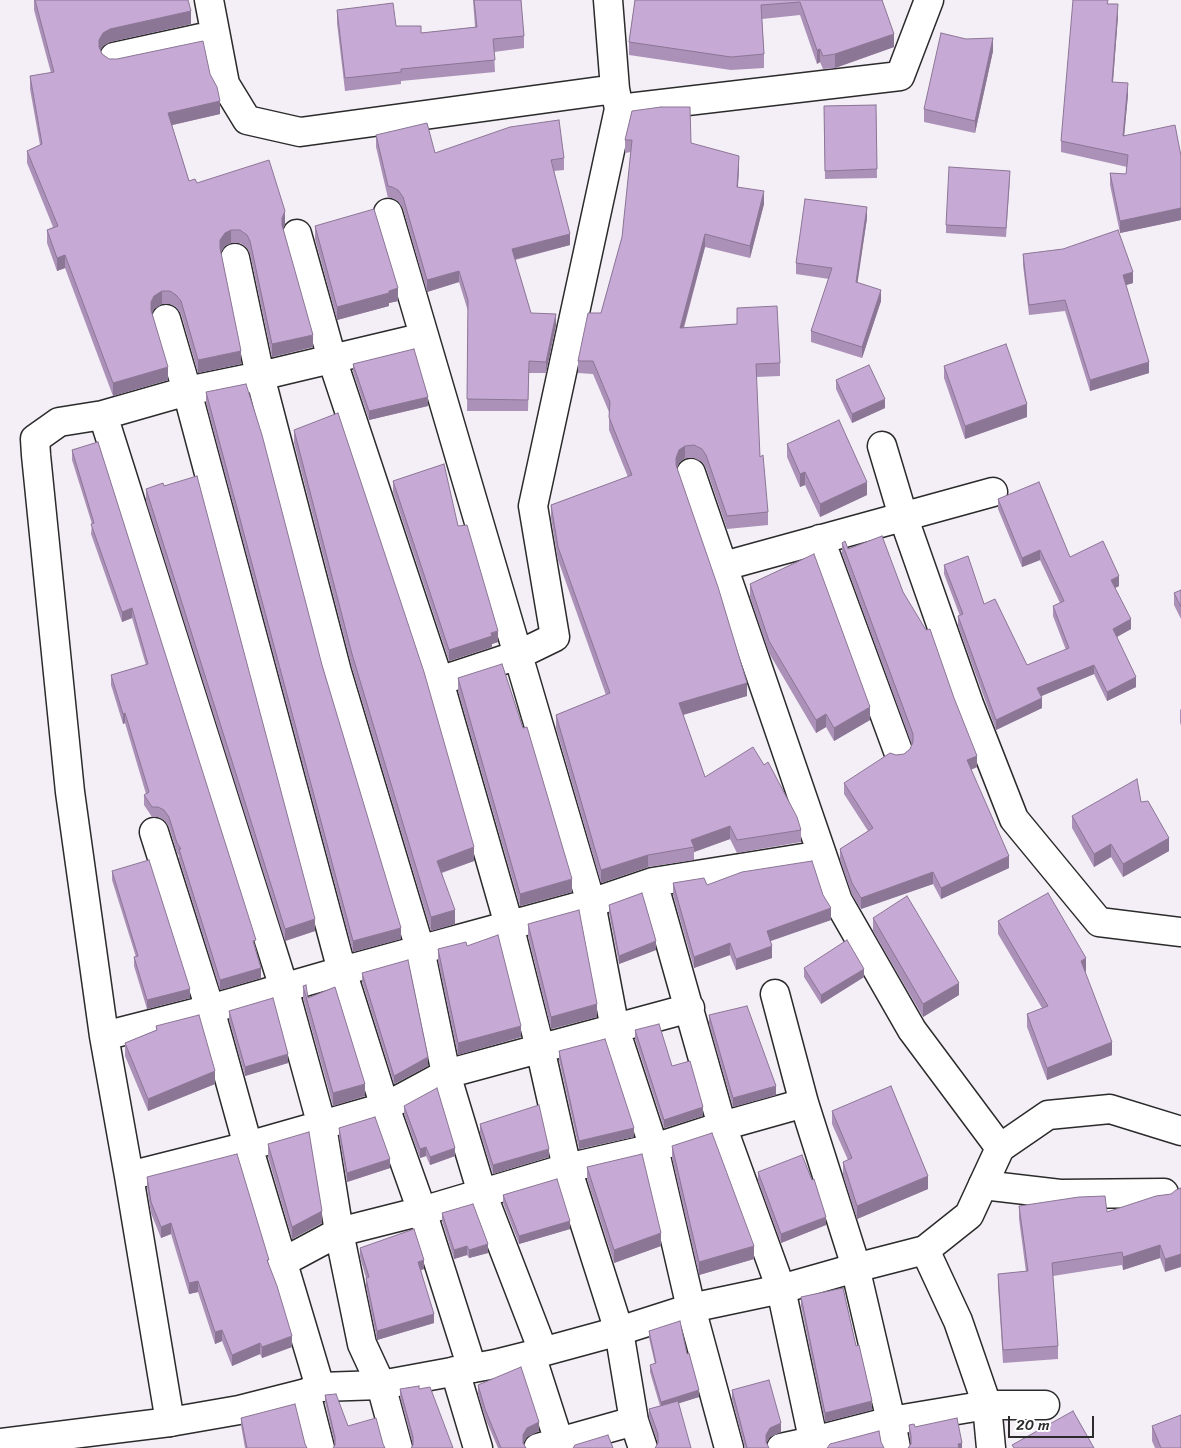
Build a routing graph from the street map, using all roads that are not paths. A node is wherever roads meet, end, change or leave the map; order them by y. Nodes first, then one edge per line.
1 (209, 0) edge
2 (608, 0) edge
3 (929, 0) edge
4 (216, 35) junction
5 (114, 57) edge
6 (617, 99) junction
7 (388, 214) dead end
8 (297, 234) dead end
9 (235, 258) dead end
10 (166, 319) dead end
11 (424, 338) junction
12 (332, 359) junction
13 (260, 376) junction
14 (187, 391) junction
15 (102, 415) junction
16 (882, 446) dead end
17 (691, 473) dead end
18 (993, 492) dead end
19 (903, 516) junction
20 (820, 539) junction
21 (724, 566) junction
22 (518, 655) junction
23 (439, 681) junction
24 (898, 751) dead end
25 (154, 832) dead end
26 (822, 855) junction
27 (653, 882) junction
28 (591, 903) junction
29 (509, 925) junction
30 (1181, 932) edge
31 (420, 949) junction
32 (342, 971) junction
33 (284, 988) junction
34 (775, 994) dead end
35 (210, 1008) junction
36 (690, 1008) junction
37 (615, 1029) junction
38 (104, 1036) junction
39 (540, 1048) junction
40 (446, 1074) junction
41 (804, 1103) junction
42 (385, 1107) junction
43 (322, 1126) junction
44 (722, 1126) junction
45 (1181, 1131) edge
46 (248, 1146) junction
47 (654, 1148) junction
48 (1000, 1148) junction
49 (567, 1168) junction
50 (129, 1176) junction
51 (983, 1185) junction
52 (482, 1193) junction
53 (1164, 1194) edge
54 (422, 1211) junction
55 (339, 1232) junction
56 (925, 1250) junction
57 (283, 1262) junction
58 (855, 1268) junction
59 (780, 1289) junction
60 (691, 1308) junction
61 (619, 1331) junction
62 (537, 1353) junction
63 (463, 1370) junction
64 (381, 1385) junction
65 (313, 1390) junction
66 (987, 1405) junction
67 (1045, 1405) dead end
68 (634, 1421) junction
69 (892, 1421) junction
70 (170, 1422) junction
71 (0, 1443) edge
72 (814, 1445) edge
73 (553, 1446) edge
74 (320, 1448) edge
75 (398, 1448) edge
76 (478, 1448) edge
77 (643, 1448) edge
78 (729, 1448) edge
79 (781, 1448) edge
80 (896, 1448) edge
81 (991, 1448) edge

1 - 4 street
2 - 6 street
3 - 6 street
4 - 5 street
4 - 6 street
6 - 22 street
7 - 11 street
8 - 12 street
9 - 13 street
10 - 14 street
11 - 12 street
11 - 22 street
12 - 13 street
12 - 23 street
13 - 14 street
13 - 31 street
14 - 15 street
14 - 32 street
15 - 33 street
15 - 38 street
16 - 19 street
17 - 21 street
18 - 19 street
19 - 20 street
19 - 30 street
20 - 21 street
20 - 24 street
21 - 26 street
22 - 23 street
22 - 28 street
23 - 29 street
25 - 35 street
26 - 27 street
26 - 48 street
27 - 28 street
27 - 36 street
28 - 29 street
28 - 37 street
29 - 31 street
29 - 39 street
31 - 32 street
31 - 40 street
32 - 33 street
32 - 42 street
33 - 35 street
33 - 43 street
34 - 41 street
35 - 38 street
35 - 46 street
36 - 37 street
36 - 44 street
37 - 39 street
37 - 47 street
38 - 50 street
39 - 40 street
39 - 49 street
40 - 42 street
40 - 52 street
41 - 44 street
41 - 58 street
42 - 43 street
42 - 54 street
43 - 46 street
43 - 55 street
44 - 47 street
44 - 59 street
45 - 48 street
46 - 50 street
46 - 57 street
47 - 49 street
47 - 60 street
48 - 51 street
49 - 52 street
49 - 61 street
50 - 70 street
51 - 53 street
51 - 56 street
52 - 54 street
52 - 62 street
54 - 55 street
54 - 63 street
55 - 57 street
55 - 64 street
56 - 58 street
56 - 66 street
57 - 65 street
58 - 59 street
58 - 69 street
59 - 60 street
59 - 72 street
60 - 61 street
60 - 78 street
61 - 62 street
61 - 68 street
62 - 63 street
62 - 73 street
63 - 64 street
63 - 76 street
64 - 65 street
64 - 75 street
65 - 70 street
65 - 74 street
66 - 67 street
66 - 69 street
66 - 81 street
68 - 73 street
68 - 77 street
69 - 72 street
69 - 80 street
70 - 71 street
72 - 79 street

